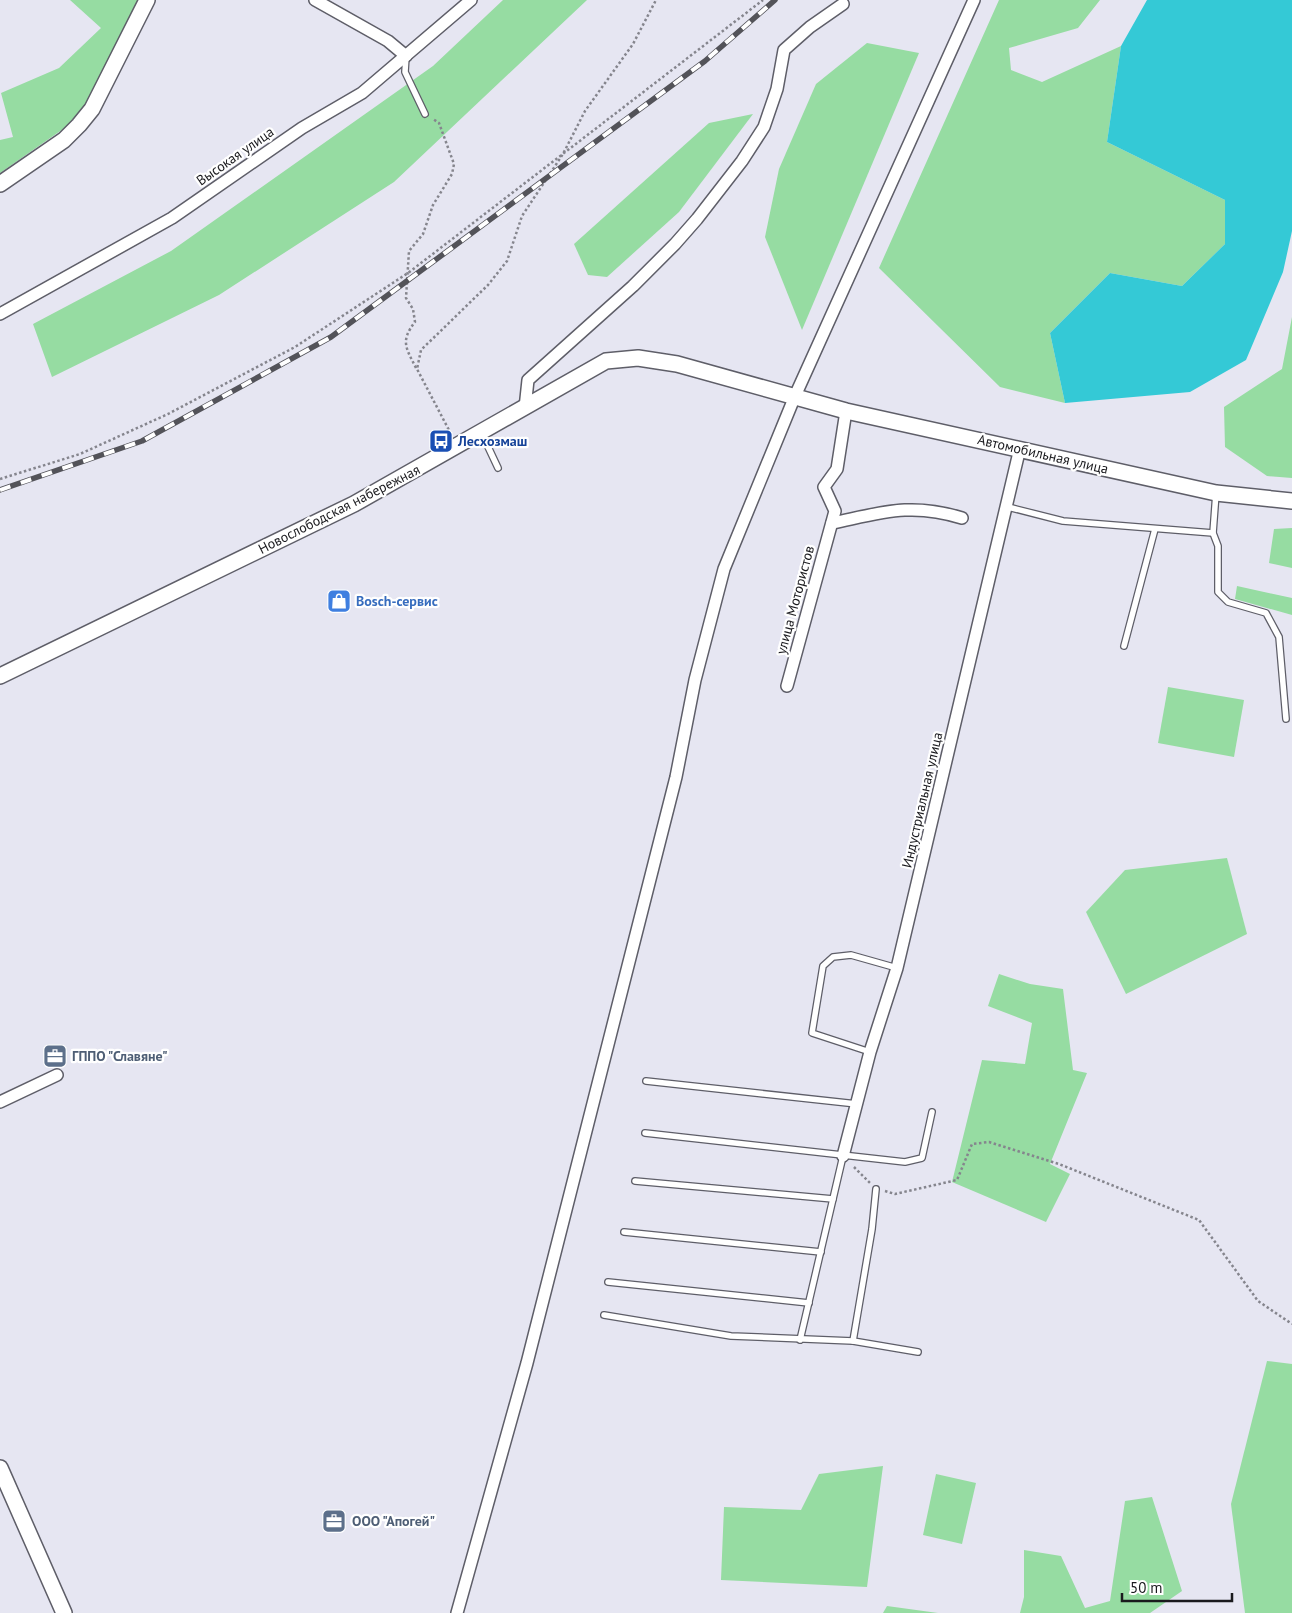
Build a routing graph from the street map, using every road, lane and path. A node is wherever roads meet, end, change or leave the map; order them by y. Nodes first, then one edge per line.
1 (147, 0) edge
2 (315, 0) edge
3 (471, 0) edge
4 (656, 0) edge
5 (763, 0) edge
6 (974, 0) edge
7 (844, 4) dead end
8 (406, 56) junction
9 (425, 114) joint
10 (563, 154) junction
11 (0, 184) edge
12 (408, 273) junction
13 (0, 314) edge
14 (417, 369) junction
15 (795, 396) junction
16 (525, 408) junction
17 (846, 410) junction
18 (482, 433) junction
19 (458, 446) junction
20 (1020, 448) junction
21 (498, 468) dead end
22 (0, 479) edge
23 (1216, 493) junction
24 (1292, 501) edge
25 (1008, 507) junction
26 (962, 518) dead end
27 (832, 523) junction
28 (1155, 529) junction
29 (1213, 533) junction
30 (1124, 646) dead end
31 (0, 676) edge
32 (787, 686) dead end
33 (1286, 719) dead end
34 (897, 968) junction
35 (870, 1052) junction
36 (57, 1075) dead end
37 (646, 1081) dead end
38 (0, 1102) edge
39 (857, 1104) junction
40 (932, 1112) dead end
41 (645, 1132) dead end
42 (843, 1156) junction
43 (635, 1181) dead end
44 (876, 1189) junction
45 (833, 1199) junction
46 (624, 1232) dead end
47 (821, 1252) junction
48 (608, 1282) dead end
49 (809, 1303) junction
50 (604, 1315) dead end
51 (1292, 1324) edge
52 (800, 1340) junction
53 (854, 1341) junction
54 (918, 1352) dead end
55 (0, 1468) edge
56 (64, 1613) edge
57 (457, 1613) edge

1 - 11 street
2 - 8 street
3 - 8 street, Высокая улица
4 - 10 path
5 - 10 path
6 - 15 street
7 - 16 street
8 - 9 lane
8 - 13 street, Высокая улица
9 - 12 path
10 - 12 path
10 - 14 path
12 - 14 path
12 - 22 path
14 - 19 path
15 - 16 street, Новослободская набережная
15 - 17 street, Автомобильная улица
15 - 57 street
16 - 18 street, Новослободская набережная
17 - 20 street, Автомобильная улица
17 - 27 street, улица Мотористов
18 - 19 street, Новослободская набережная
18 - 21 lane
19 - 31 street, Новослободская набережная
20 - 23 street, Автомобильная улица
20 - 25 street, Индустриальная улица
23 - 24 street, Автомобильная улица
23 - 29 lane
25 - 28 lane
25 - 34 street, Индустриальная улица
26 - 27 street
27 - 32 street, улица Мотористов
28 - 29 lane
28 - 30 lane
29 - 33 lane
34 - 35 street, Индустриальная улица
34 - 35 lane
35 - 39 street, Индустриальная улица
36 - 38 street
37 - 39 lane
39 - 42 street, Индустриальная улица
40 - 42 lane
41 - 42 lane
42 - 44 path
42 - 45 lane
43 - 45 lane
44 - 51 path
44 - 53 lane
45 - 47 lane
46 - 47 lane
47 - 49 lane
48 - 49 lane
49 - 52 lane
50 - 52 lane
52 - 53 lane
53 - 54 lane
55 - 56 street

